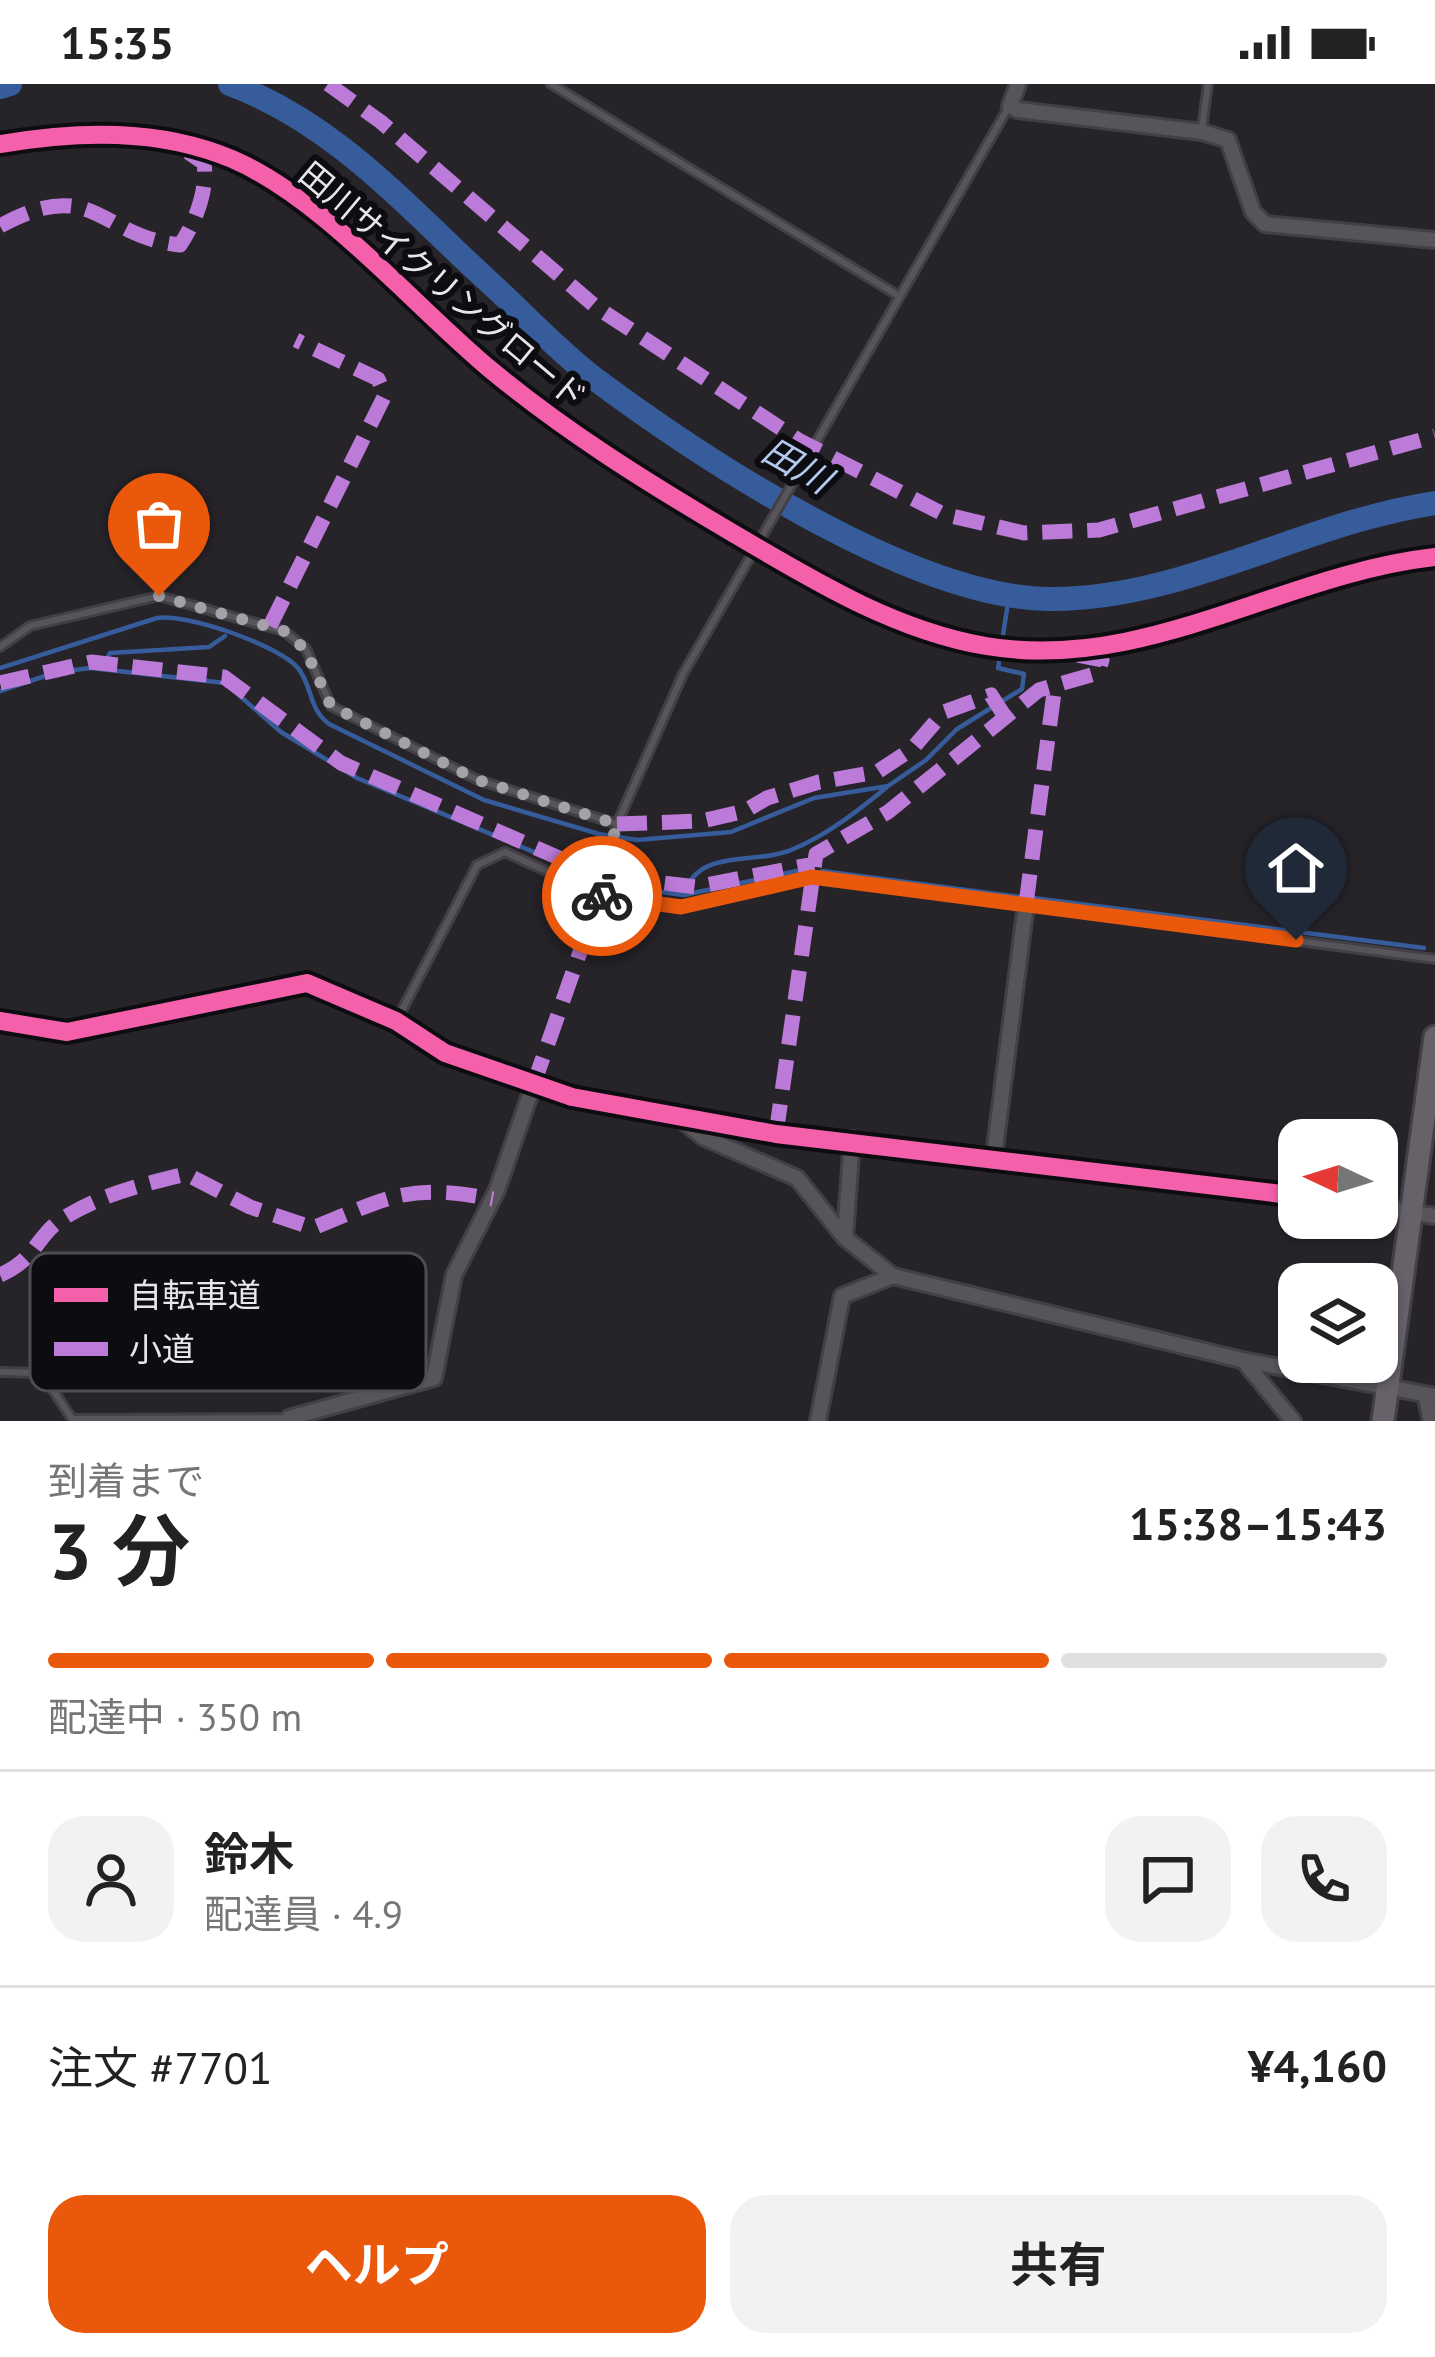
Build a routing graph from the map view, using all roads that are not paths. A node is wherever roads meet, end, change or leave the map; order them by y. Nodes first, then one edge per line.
1 (551, 84) edge
2 (1018, 84) edge
3 (1208, 84) edge
4 (1010, 106) junction
5 (1202, 132) junction
6 (1435, 240) edge
7 (899, 296) junction
8 (756, 544) junction
9 (1435, 557) edge
10 (0, 647) edge
11 (616, 824) junction
12 (602, 887) junction
13 (1026, 904) junction
14 (1435, 959) edge
15 (0, 1021) edge
16 (396, 1021) junction
17 (1435, 1036) edge
18 (533, 1086) junction
19 (677, 1116) junction
20 (852, 1139) junction
21 (994, 1156) junction
22 (1278, 1193) edge
23 (1398, 1210) edge
24 (1409, 1212) junction
25 (1435, 1216) edge
26 (845, 1238) junction
27 (893, 1276) junction
28 (1242, 1360) junction
29 (0, 1372) edge
30 (30, 1373) edge
31 (426, 1380) edge
32 (1387, 1385) junction
33 (53, 1391) edge
34 (387, 1391) edge
35 (1430, 1395) edge
36 (289, 1418) edge
37 (270, 1419) edge
38 (310, 1421) edge
39 (818, 1421) edge
40 (1293, 1421) edge
41 (1383, 1421) edge
42 (1431, 1421) edge

1 - 7 lane
2 - 4 street
3 - 5 lane
4 - 5 street
4 - 7 lane
5 - 6 street
7 - 8 lane
8 - 9 lane
8 - 11 lane
10 - 11 lane
11 - 12 lane
12 - 13 lane
12 - 16 lane
13 - 14 lane
13 - 21 street
15 - 16 street
16 - 18 street
17 - 24 main road
18 - 19 street
18 - 31 street
19 - 20 street
19 - 26 street
20 - 21 street
20 - 26 street
21 - 22 street
23 - 24 street
24 - 25 street
24 - 32 main road
26 - 27 street
27 - 28 street
27 - 39 street
28 - 32 street
28 - 40 street
29 - 30 lane
32 - 35 street
32 - 41 main road
33 - 37 lane
34 - 36 street
35 - 42 street
36 - 37 lane
36 - 38 street

